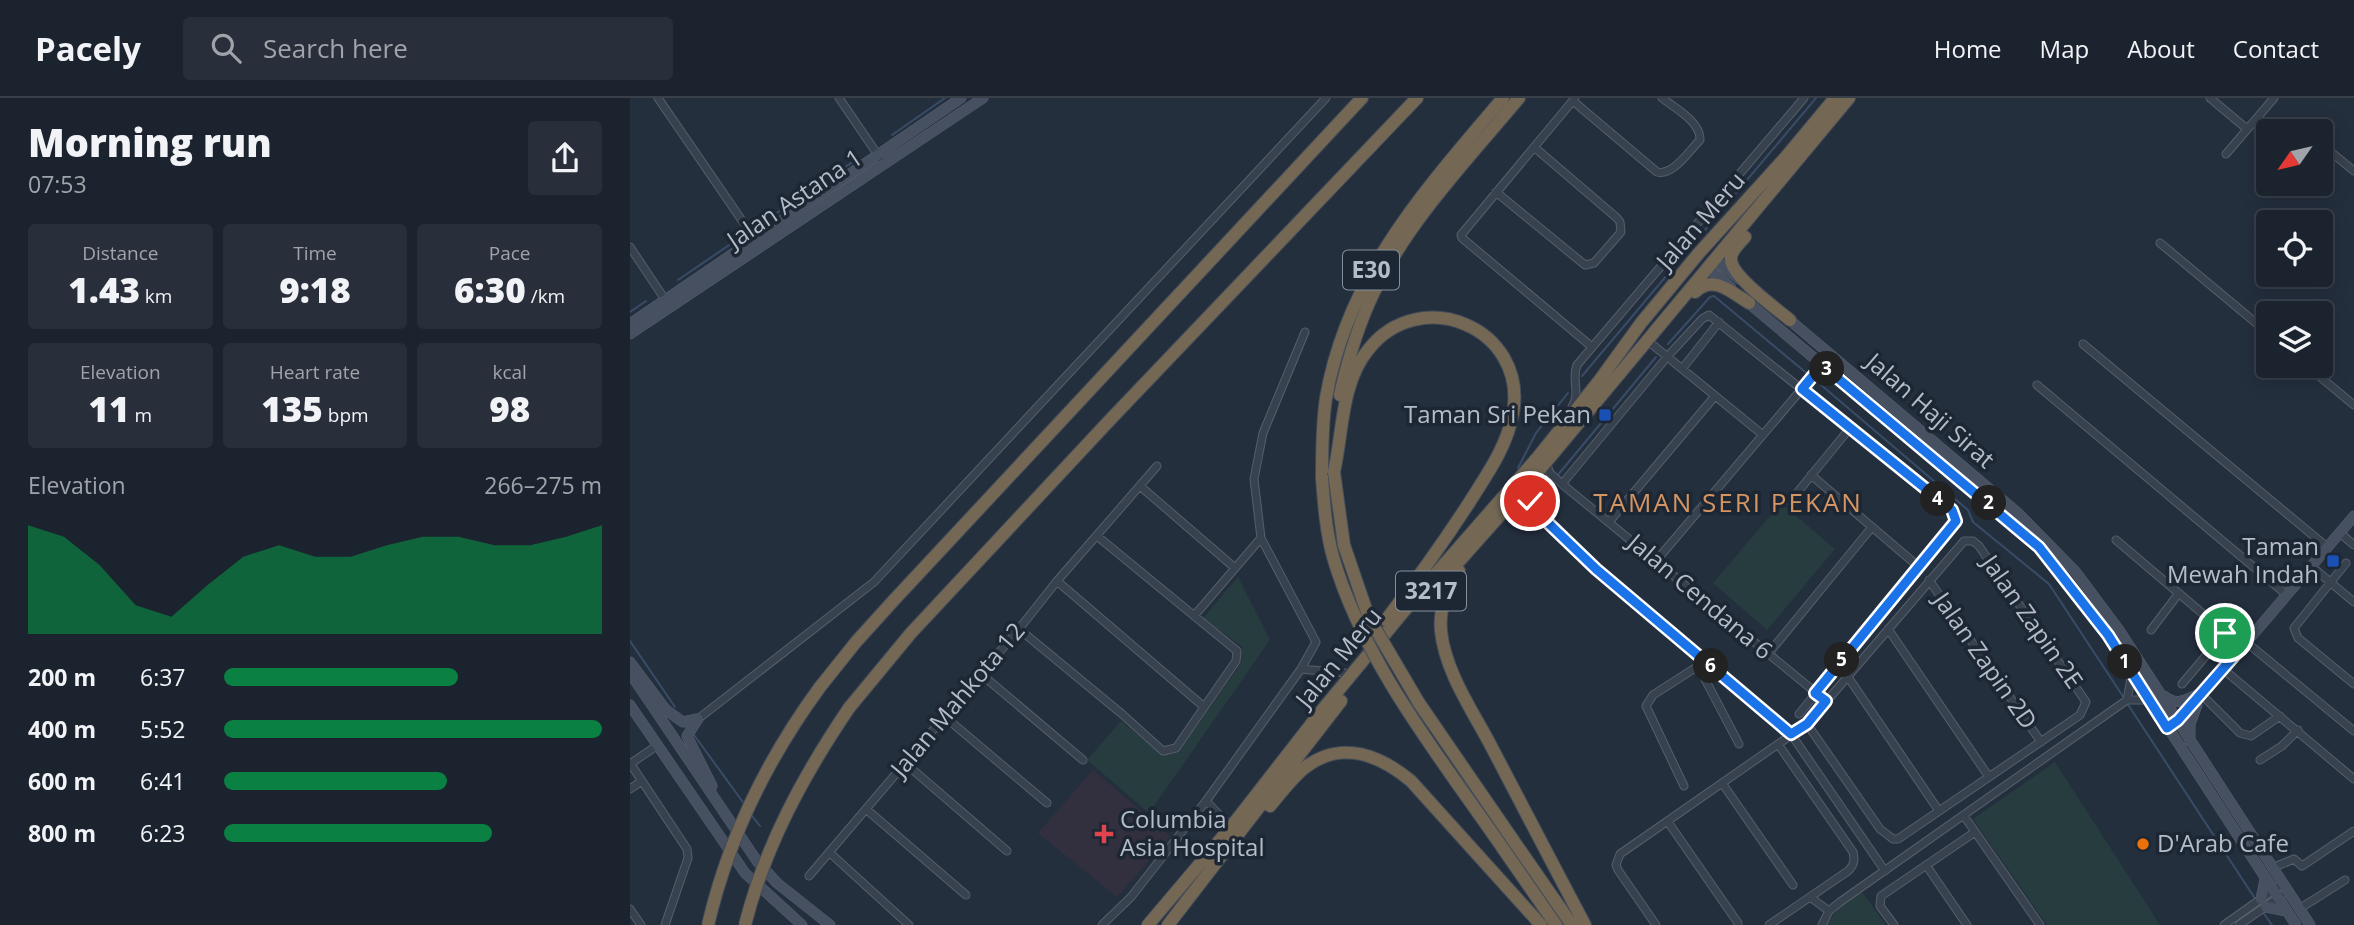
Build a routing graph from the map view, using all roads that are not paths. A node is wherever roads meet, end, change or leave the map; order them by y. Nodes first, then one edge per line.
1 (658, 98) edge
2 (839, 98) edge
3 (961, 98) edge
4 (984, 98) edge
5 (1326, 98) edge
6 (1362, 98) edge
7 (1417, 98) edge
8 (1503, 98) edge
9 (1520, 98) edge
10 (1662, 98) edge
11 (1804, 98) edge
12 (1835, 98) edge
13 (1849, 98) edge
14 (2211, 98) edge
15 (2274, 98) edge
16 (1574, 99) edge
17 (2247, 129) junction
18 (1534, 147) junction
19 (2226, 154) dead end
20 (2333, 154) edge
21 (878, 155) junction
22 (1801, 156) junction
23 (1786, 158) junction
24 (884, 164) junction
25 (2354, 171) edge
26 (1496, 192) junction
27 (757, 243) junction
28 (2160, 243) dead end
29 (630, 247) edge
30 (1710, 263) junction
31 (668, 303) junction
32 (1749, 303) junction
33 (1790, 320) junction
34 (1719, 322) junction
35 (2256, 323) edge
36 (630, 324) edge
37 (1305, 332) dead end
38 (630, 334) edge
39 (1651, 337) junction
40 (2083, 344) dead end
41 (1592, 347) junction
42 (1667, 357) junction
43 (1682, 369) junction
44 (1819, 369) junction
45 (2321, 378) edge
46 (1574, 383) junction
47 (1596, 385) junction
48 (2037, 385) dead end
49 (1805, 386) junction
50 (1715, 396) junction
51 (2354, 405) edge
52 (1850, 428) junction
53 (1763, 435) junction
54 (1542, 460) junction
55 (1157, 466) dead end
56 (1334, 471) junction
57 (1811, 475) junction
58 (1558, 480) junction
59 (1527, 485) junction
60 (1140, 486) junction
61 (1783, 501) dead end
62 (1501, 515) junction
63 (2354, 516) edge
64 (1609, 522) junction
65 (1872, 527) junction
66 (2340, 533) junction
67 (1097, 536) junction
68 (1261, 538) junction
69 (2116, 540) dead end
70 (2354, 545) edge
71 (2327, 547) junction
72 (1656, 561) junction
73 (2346, 563) dead end
74 (2311, 566) junction
75 (1919, 567) junction
76 (1235, 568) junction
77 (1930, 580) junction
78 (1057, 581) junction
79 (2330, 582) junction
80 (2179, 593) junction
81 (2287, 594) junction
82 (2354, 602) edge
83 (1194, 616) junction
84 (1019, 629) junction
85 (1888, 629) junction
86 (2151, 630) dead end
87 (2225, 633) junction
88 (2244, 645) junction
89 (1768, 654) junction
90 (1706, 661) junction
91 (630, 662) edge
92 (1698, 666) junction
93 (1301, 669) junction
94 (2223, 669) junction
95 (2132, 672) junction
96 (630, 673) edge
97 (1345, 673) junction
98 (981, 674) junction
99 (1848, 677) junction
100 (2182, 684) dead end
101 (2354, 684) edge
102 (1815, 693) junction
103 (2161, 693) junction
104 (2203, 694) junction
105 (2127, 700) junction
106 (2150, 700) junction
107 (1826, 701) junction
108 (630, 705) edge
109 (1203, 706) junction
110 (655, 709) junction
111 (1323, 709) junction
112 (1799, 714) dead end
113 (2280, 716) junction
114 (945, 717) junction
115 (698, 719) junction
116 (2178, 720) junction
117 (1807, 724) junction
118 (2167, 728) junction
119 (2298, 730) junction
120 (2354, 731) edge
121 (1791, 734) junction
122 (2190, 741) junction
123 (2040, 742) junction
124 (1739, 744) dead end
125 (1778, 744) junction
126 (658, 745) junction
127 (1083, 760) dead end
128 (2259, 760) dead end
129 (905, 763) junction
130 (630, 764) edge
131 (1989, 777) junction
132 (2354, 779) edge
133 (642, 781) junction
134 (1722, 783) junction
135 (1684, 786) dead end
136 (630, 789) edge
137 (1206, 801) junction
138 (1047, 803) dead end
139 (721, 808) junction
140 (866, 809) junction
141 (1939, 811) junction
142 (1964, 816) junction
143 (1668, 822) junction
144 (2354, 831) edge
145 (1975, 832) junction
146 (1233, 833) junction
147 (1509, 845) junction
148 (1007, 851) dead end
149 (830, 853) junction
150 (1926, 866) junction
151 (2272, 868) junction
152 (1885, 871) junction
153 (809, 876) dead end
154 (2265, 878) junction
155 (2345, 880) dead end
156 (1793, 885) dead end
157 (2280, 891) junction
158 (966, 895) dead end
159 (1810, 897) junction
160 (798, 900) junction
161 (2263, 903) junction
162 (630, 909) edge
163 (2299, 909) junction
164 (1829, 911) junction
165 (2286, 911) junction
166 (1738, 923) dead end
167 (641, 925) edge
168 (665, 925) edge
169 (708, 925) edge
170 (745, 925) edge
171 (804, 925) edge
172 (824, 925) edge
173 (830, 925) edge
174 (909, 925) edge
175 (1102, 925) edge
176 (1148, 925) edge
177 (1168, 925) edge
178 (1541, 925) edge
179 (1556, 925) edge
180 (1572, 925) edge
181 (1585, 925) edge
182 (1656, 925) edge
183 (1769, 925) edge
184 (1822, 925) edge
185 (1894, 925) edge
186 (1967, 925) edge
187 (2040, 925) edge
188 (2224, 925) edge
189 (2239, 925) edge
190 (2296, 925) edge
191 (2310, 925) edge

1 - 27 street
2 - 21 street
3 - 21 main road, Jalan Astana 1
4 - 24 main road, Jalan Astana 1
5 - 115 street
6 - 169 highway, bridge
7 - 170 highway, bridge
8 - 147 highway, E30, bridge
9 - 56 highway, E30
10 - 16 street
11 - 41 street
12 - 23 highway, Jalan Meru / 3217
13 - 22 highway, Jalan Meru / 3217
14 - 17 street
15 - 17 street
16 - 18 street
17 - 19 street
18 - 26 street
18 - 26 street
20 - 25 street
21 - 24 street
21 - 27 main road, Jalan Astana 1
22 - 30 highway, Jalan Meru / 3217
22 - 33 highway
23 - 30 highway
23 - 47 highway, Jalan Meru / 3217
24 - 27 main road, Jalan Astana 1
26 - 41 street
27 - 31 main road, Jalan Astana 1
28 - 35 street
29 - 31 street
30 - 32 main road, Jalan Haji Sirat
30 - 33 main road, Jalan Haji Sirat
30 - 39 highway, Jalan Meru / 3217
30 - 47 highway
31 - 36 main road, Jalan Astana 1
31 - 38 main road, Jalan Astana 1
32 - 39 highway
32 - 44 main road, Jalan Haji Sirat
33 - 103 main road, Jalan Haji Sirat
34 - 42 street
34 - 43 street
34 - 49 street
37 - 68 street
39 - 42 street
39 - 54 highway, Jalan Meru / 3217
40 - 71 street
41 - 46 street
42 - 43 street
42 - 58 street
43 - 50 street
44 - 49 street
44 - 95 main road, Jalan Haji Sirat
45 - 51 street
46 - 47 street
46 - 54 street
47 - 54 highway, Jalan Meru / 3217
48 - 81 street
49 - 52 street
49 - 53 street
50 - 53 street
50 - 64 street
52 - 57 street
52 - 75 street
53 - 72 street
54 - 58 street, Jalan Cendana 6
54 - 59 highway, Jalan Meru / 3217
54 - 111 highway, Jalan Meru / 3217
55 - 60 street, Jalan Mahkota 12
56 - 97 highway
56 - 147 highway, E30, bridge
57 - 61 street
57 - 65 street
58 - 64 street, Jalan Cendana 6
59 - 62 highway, Jalan Meru / 3217
59 - 90 street
60 - 67 street, Jalan Mahkota 12
60 - 76 street
62 - 146 highway, Jalan Meru / 3217
62 - 181 highway
63 - 66 main road
64 - 72 street, Jalan Cendana 6
65 - 75 street
65 - 89 street
66 - 70 street
66 - 71 main road
67 - 78 street, Jalan Mahkota 12
67 - 83 street
68 - 76 street
68 - 93 street
69 - 80 street
71 - 74 main road
72 - 89 street, Jalan Cendana 6
73 - 79 street
74 - 79 street
74 - 81 main road
75 - 102 street
76 - 83 street
77 - 85 street
77 - 123 street, Jalan Zapin 2D
77 - 123 street, Jalan Zapin 2E
78 - 84 street, Jalan Mahkota 12
78 - 109 street
79 - 82 street
79 - 101 street
80 - 86 street
80 - 87 street
81 - 88 main road
83 - 109 street
84 - 98 street, Jalan Mahkota 12
84 - 109 street
85 - 99 street
85 - 131 street
87 - 88 street
87 - 100 street
88 - 94 main road
88 - 120 street
89 - 102 street, Jalan Cendana 6
90 - 92 street
90 - 121 street
91 - 115 main road
92 - 124 street
92 - 135 street
93 - 97 street
93 - 137 street
94 - 104 main road
94 - 113 street
95 - 105 street
95 - 106 main road, Jalan Haji Sirat
96 - 110 main road
97 - 111 highway
98 - 114 street, Jalan Mahkota 12
98 - 127 street
99 - 107 street
99 - 141 street
102 - 107 street, Jalan Cendana 6
102 - 112 street
103 - 104 main road
103 - 116 main road, Jalan Haji Sirat
104 - 113 street
104 - 116 main road
104 - 122 main road
105 - 106 street
105 - 142 street
106 - 118 main road, Jalan Haji Sirat
107 - 117 street
108 - 126 main road
110 - 126 main road
110 - 139 main road
111 - 146 highway, Jalan Meru / 3217
113 - 119 street
114 - 129 street, Jalan Mahkota 12
114 - 138 street
115 - 139 main road
116 - 118 main road
116 - 122 main road, Jalan Haji Sirat
117 - 121 street
117 - 141 street
118 - 154 main road, Jalan Haji Sirat
119 - 128 street
119 - 132 street
121 - 125 street
121 - 152 street
122 - 151 main road, Jalan Haji Sirat
123 - 131 street
125 - 134 street
125 - 159 street
126 - 130 street
126 - 171 main road
129 - 140 street, Jalan Mahkota 12
129 - 148 street
130 - 133 street
131 - 141 street
133 - 136 street
133 - 168 street
134 - 143 street
134 - 156 street
137 - 146 street
137 - 175 street
139 - 160 main road
140 - 149 street, Jalan Mahkota 12
140 - 158 street
142 - 145 street
142 - 152 street
143 - 166 street
143 - 182 street
144 - 151 street
145 - 150 street
145 - 187 street
146 - 176 highway, Jalan Meru / 3217
146 - 177 highway, Jalan Meru / 3217
146 - 178 highway
147 - 179 highway, E30
147 - 180 highway, E30
149 - 153 street, Jalan Mahkota 12
149 - 174 street
150 - 185 street
150 - 186 street
151 - 157 main road, Jalan Haji Sirat
152 - 164 street
154 - 157 main road, Jalan Haji Sirat
154 - 161 main road
155 - 163 street
157 - 161 street
157 - 163 main road, Jalan Haji Sirat
157 - 165 main road, Jalan Haji Sirat
159 - 164 street
159 - 183 street
160 - 172 main road
160 - 173 main road
161 - 165 main road
161 - 188 street
161 - 189 street
162 - 167 street
163 - 191 main road, Jalan Haji Sirat
164 - 184 street
165 - 190 main road, Jalan Haji Sirat

